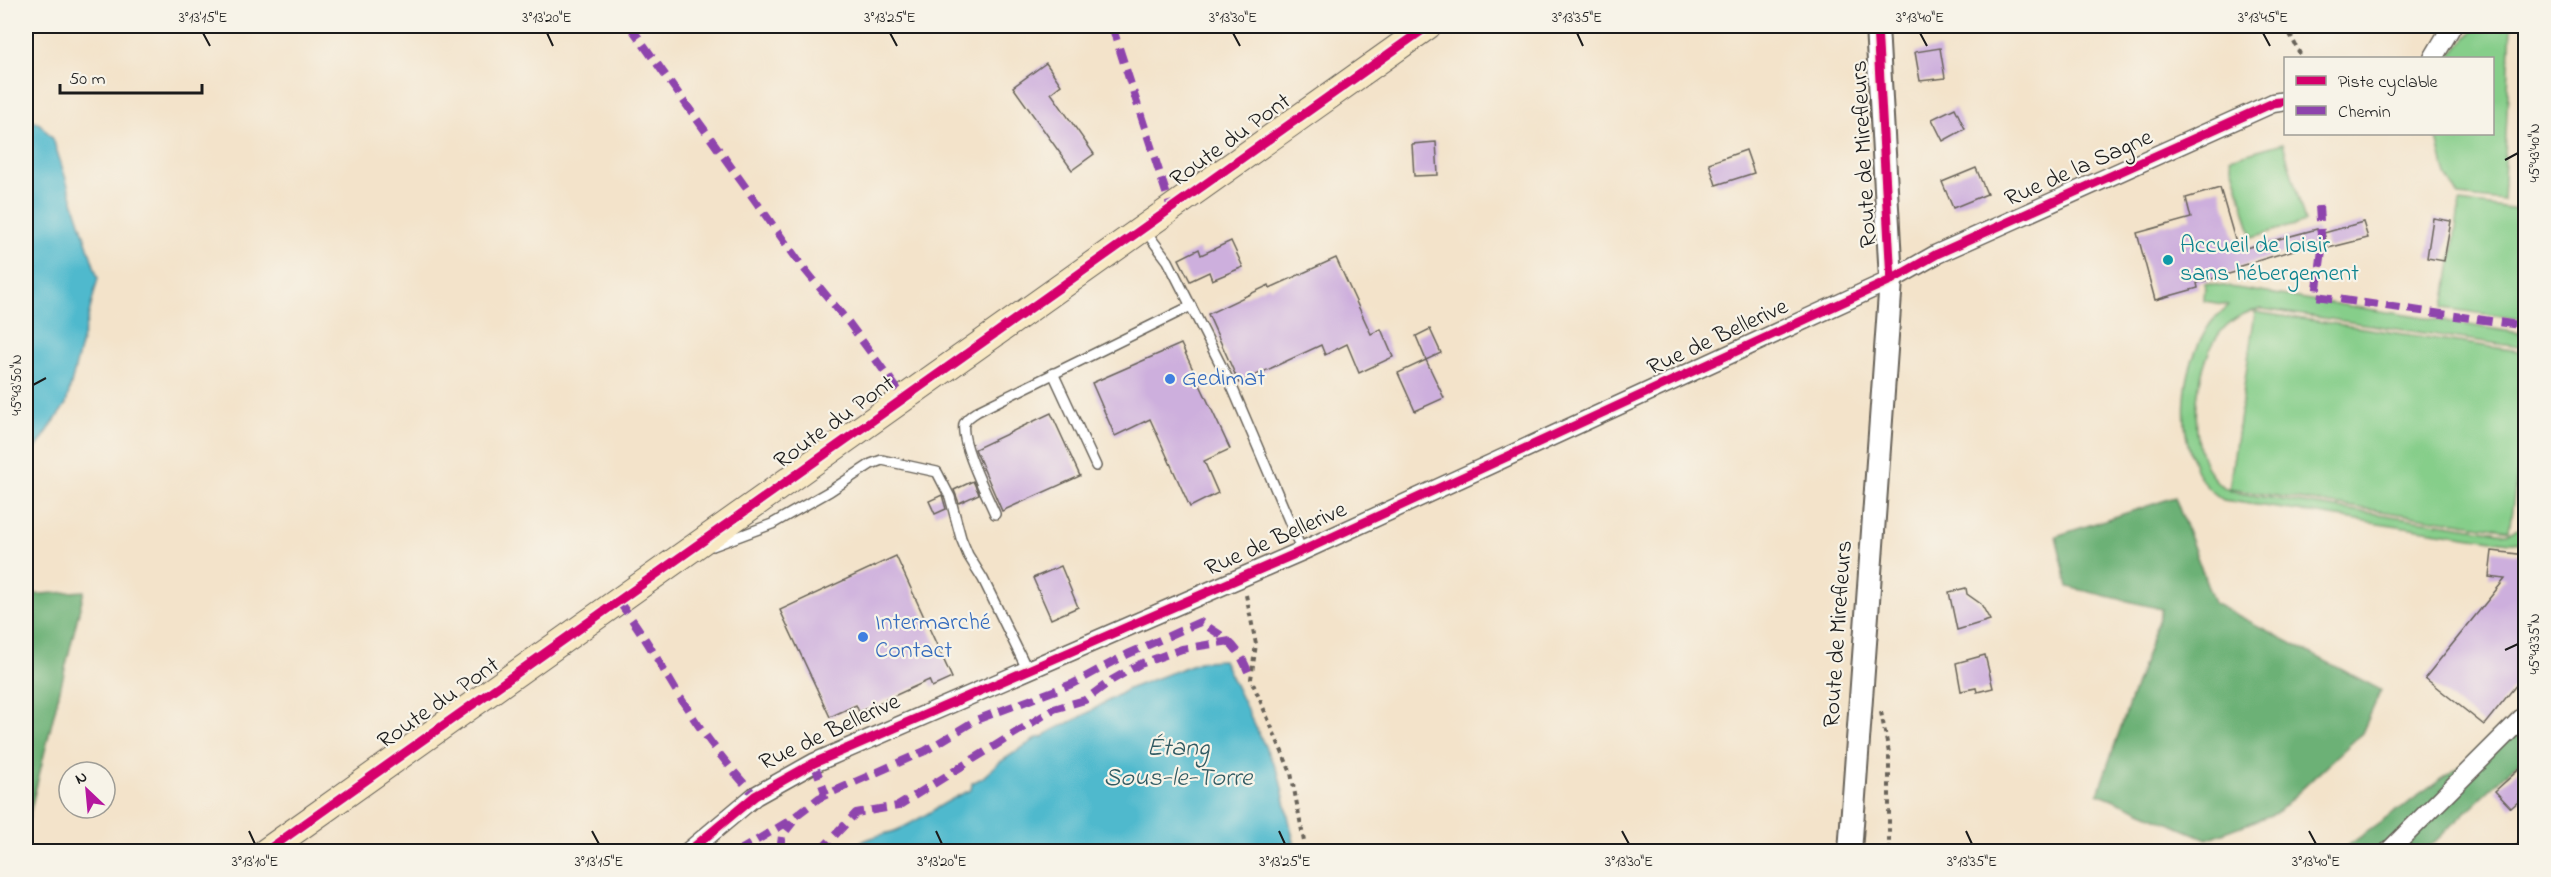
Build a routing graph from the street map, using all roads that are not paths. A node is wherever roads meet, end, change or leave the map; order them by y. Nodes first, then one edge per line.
1 (1428, 26) edge
2 (1877, 26) edge
3 (2452, 26) edge
4 (2434, 57) edge
5 (2284, 102) edge
6 (1143, 227) junction
7 (1891, 280) junction
8 (1191, 306) junction
9 (1053, 374) junction
10 (1096, 466) dead end
11 (995, 514) dead end
12 (1302, 551) junction
13 (680, 558) junction
14 (1028, 671) junction
15 (2526, 714) edge
16 (265, 852) edge
17 (688, 852) edge
18 (1850, 852) edge
19 (2388, 852) edge

1 - 6 main road, Route du Pont
2 - 7 street, Route de Mirefleurs
3 - 4 street
5 - 7 street, Rue de la Sagne
6 - 8 lane
6 - 13 main road, Route du Pont
7 - 12 street, Rue de Bellerive
7 - 18 street, Route de Mirefleurs
8 - 9 lane
8 - 12 lane
9 - 10 lane
9 - 11 lane
12 - 14 street, Rue de Bellerive
13 - 14 lane
13 - 16 main road, Route du Pont
14 - 17 street, Rue de Bellerive
15 - 19 street

